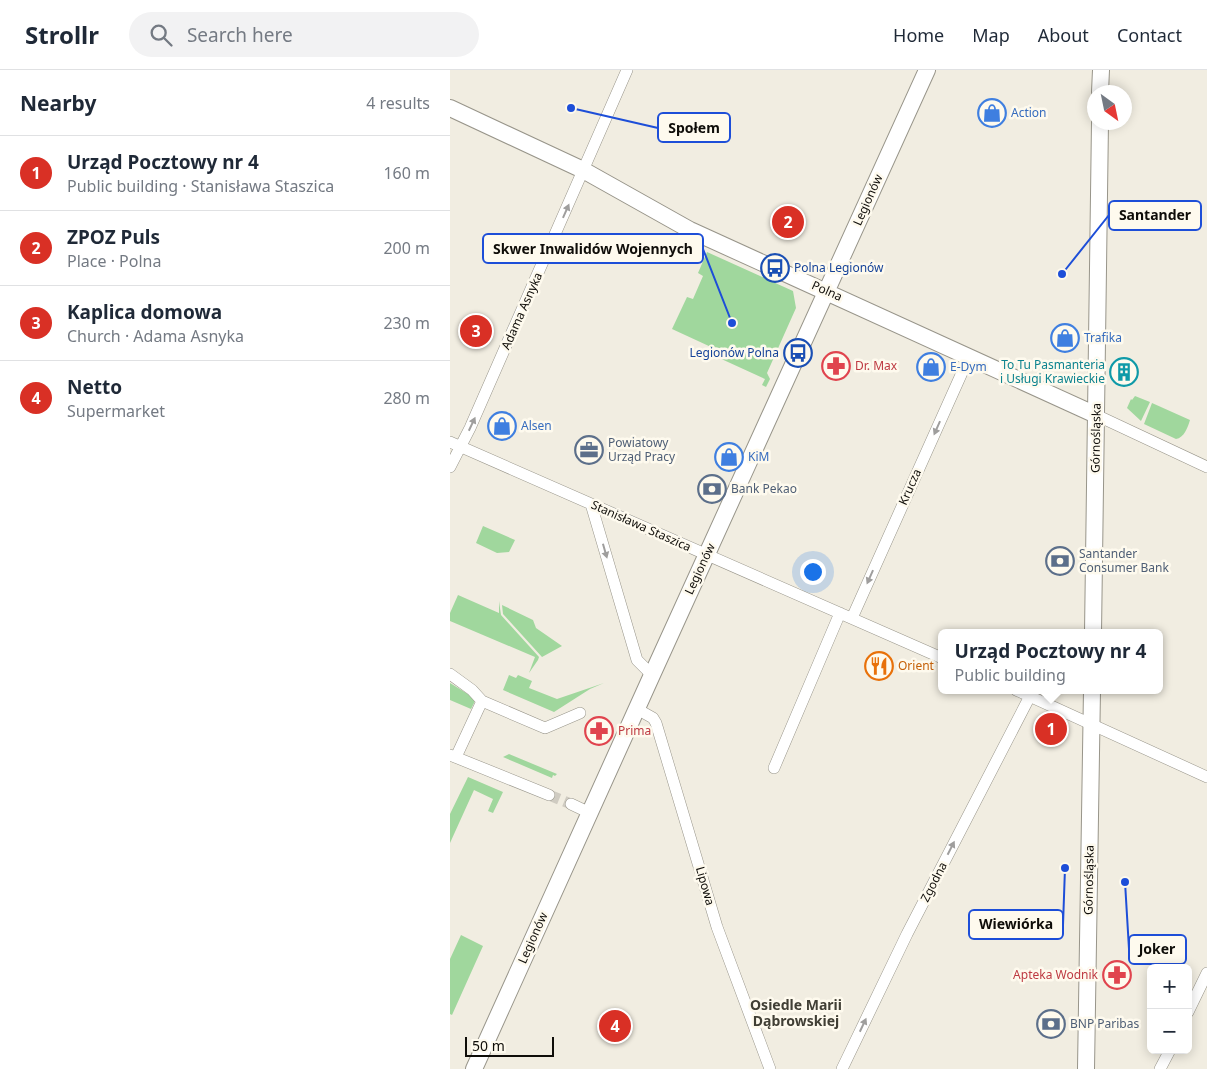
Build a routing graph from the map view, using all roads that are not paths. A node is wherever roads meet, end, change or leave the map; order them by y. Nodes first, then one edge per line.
1 (627, 70) edge
2 (927, 70) edge
3 (1101, 70) edge
4 (1100, 85) edge
5 (450, 108) edge
6 (1100, 130) edge
7 (583, 170) junction
8 (826, 292) junction
9 (969, 357) junction
10 (1096, 415) junction
11 (455, 444) edge
12 (1207, 467) edge
13 (450, 468) edge
14 (591, 504) junction
15 (707, 555) junction
16 (840, 613) junction
17 (852, 618) junction
18 (1093, 629) edge
19 (938, 656) edge
20 (450, 674) edge
21 (652, 675) junction
22 (1025, 694) edge
23 (1092, 694) edge
24 (1030, 696) junction
25 (482, 701) junction
26 (637, 709) junction
27 (580, 713) dead end
28 (1091, 724) junction
29 (453, 756) edge
30 (774, 768) dead end
31 (1207, 777) edge
32 (549, 795) tunnel mouth
33 (571, 804) tunnel mouth
34 (590, 813) junction
35 (1207, 973) edge
36 (1189, 1009) edge
37 (1168, 1054) edge
38 (474, 1069) edge
39 (770, 1069) edge
40 (842, 1069) edge
41 (1086, 1069) edge
42 (1160, 1069) edge

1 - 7 street, Adama Asnyka
2 - 8 street, Legionów
3 - 4 street
5 - 7 street, Polna
6 - 10 street, Górnośląska
7 - 8 street, Polna
11 -> 7 street, Adama Asnyka
8 - 9 street, Polna
8 - 15 street, Legionów
9 - 10 street, Polna
9 -> 17 street, Krucza
10 - 12 street, Polna
10 - 18 street, Górnośląska
11 - 13 street, Adama Asnyka
11 - 14 street, Stanisława Staszica
14 - 15 street, Stanisława Staszica
14 -> 21 street
15 - 16 street, Stanisława Staszica
15 - 21 street, Legionów
16 - 17 street, Stanisława Staszica
16 - 30 street
17 - 19 street, Stanisława Staszica
20 - 25 street
21 - 26 street, Legionów
22 - 24 street
23 - 28 street, Górnośląska
24 - 28 street
40 -> 24 street, Zgodna
25 - 27 street
25 - 29 street
26 - 34 street, Legionów
26 - 39 street, Lipowa
28 - 31 street
28 - 41 street, Górnośląska
29 - 32 street
33 - 34 street
34 - 38 street, Legionów
35 - 36 street
37 - 42 street

